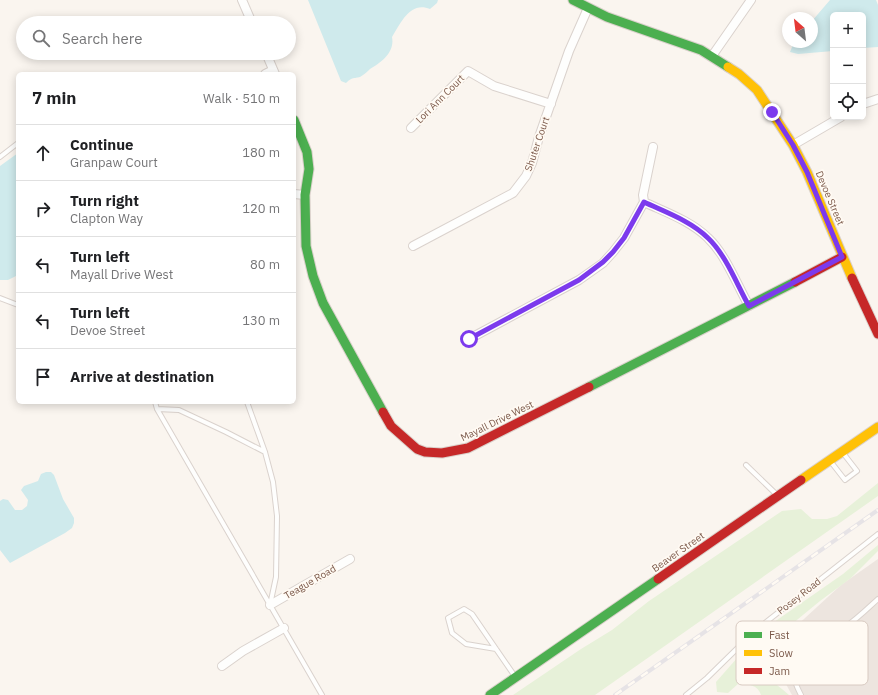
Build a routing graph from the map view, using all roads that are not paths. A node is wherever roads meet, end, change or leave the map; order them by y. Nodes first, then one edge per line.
1 (242, 0) edge
2 (573, 0) edge
3 (751, 0) edge
4 (588, 8) junction
5 (249, 16) edge
6 (712, 56) junction
7 (269, 60) edge
8 (274, 72) edge
9 (878, 99) edge
10 (866, 103) edge
11 (550, 104) junction
12 (836, 120) edge
13 (296, 125) edge
14 (411, 128) dead end
15 (16, 145) edge
16 (793, 145) junction
17 (653, 147) dead end
18 (0, 157) edge
19 (296, 194) edge
20 (306, 195) junction
21 (644, 202) junction
22 (413, 246) dead end
23 (842, 257) junction
24 (0, 298) edge
25 (16, 304) edge
26 (749, 306) junction
27 (878, 334) edge
28 (469, 339) dead end
29 (156, 404) edge
30 (248, 404) edge
31 (157, 409) junction
32 (878, 427) edge
33 (265, 452) junction
34 (842, 452) junction
35 (830, 460) junction
36 (746, 465) dead end
37 (778, 496) junction
38 (878, 534) edge
39 (350, 560) dead end
40 (878, 599) edge
41 (270, 605) junction
42 (767, 621) edge
43 (853, 621) edge
44 (284, 628) junction
45 (496, 649) junction
46 (736, 650) edge
47 (222, 666) dead end
48 (515, 678) junction
49 (796, 685) edge
50 (322, 695) edge
51 (490, 695) edge
52 (686, 695) edge
53 (801, 695) edge

1 - 5 street
2 - 4 street, Devoe Street
3 - 6 street
4 - 6 street, Devoe Street
4 - 11 street, Shuter Court
6 - 16 street, Devoe Street
7 - 8 street
9 - 10 street
11 - 14 street, Lori Ann Court
11 - 22 street, Shuter Court
12 - 16 street
13 - 20 street, Mayall Drive West
15 - 18 lane
16 - 23 street, Devoe Street
17 - 21 street
19 - 20 street
20 - 26 street, Mayall Drive West
21 - 26 street
21 - 28 street
23 - 26 street, Mayall Drive West
23 - 27 street, Devoe Street
24 - 25 lane
29 - 31 lane
30 - 33 lane
31 - 33 lane
31 - 41 lane
32 - 34 street, Beaver Street
33 - 41 lane
34 - 35 street, Beaver Street
34 - 35 lane
35 - 37 street, Beaver Street
36 - 37 lane
37 - 48 street, Beaver Street
38 - 42 lane, Posey Road
39 - 41 street, Teague Road
40 - 43 lane
41 - 44 lane
44 - 47 street
44 - 50 lane
45 - 45 lane
45 - 48 lane
46 - 52 lane, Posey Road
48 - 51 street, Beaver Street
49 - 53 lane

